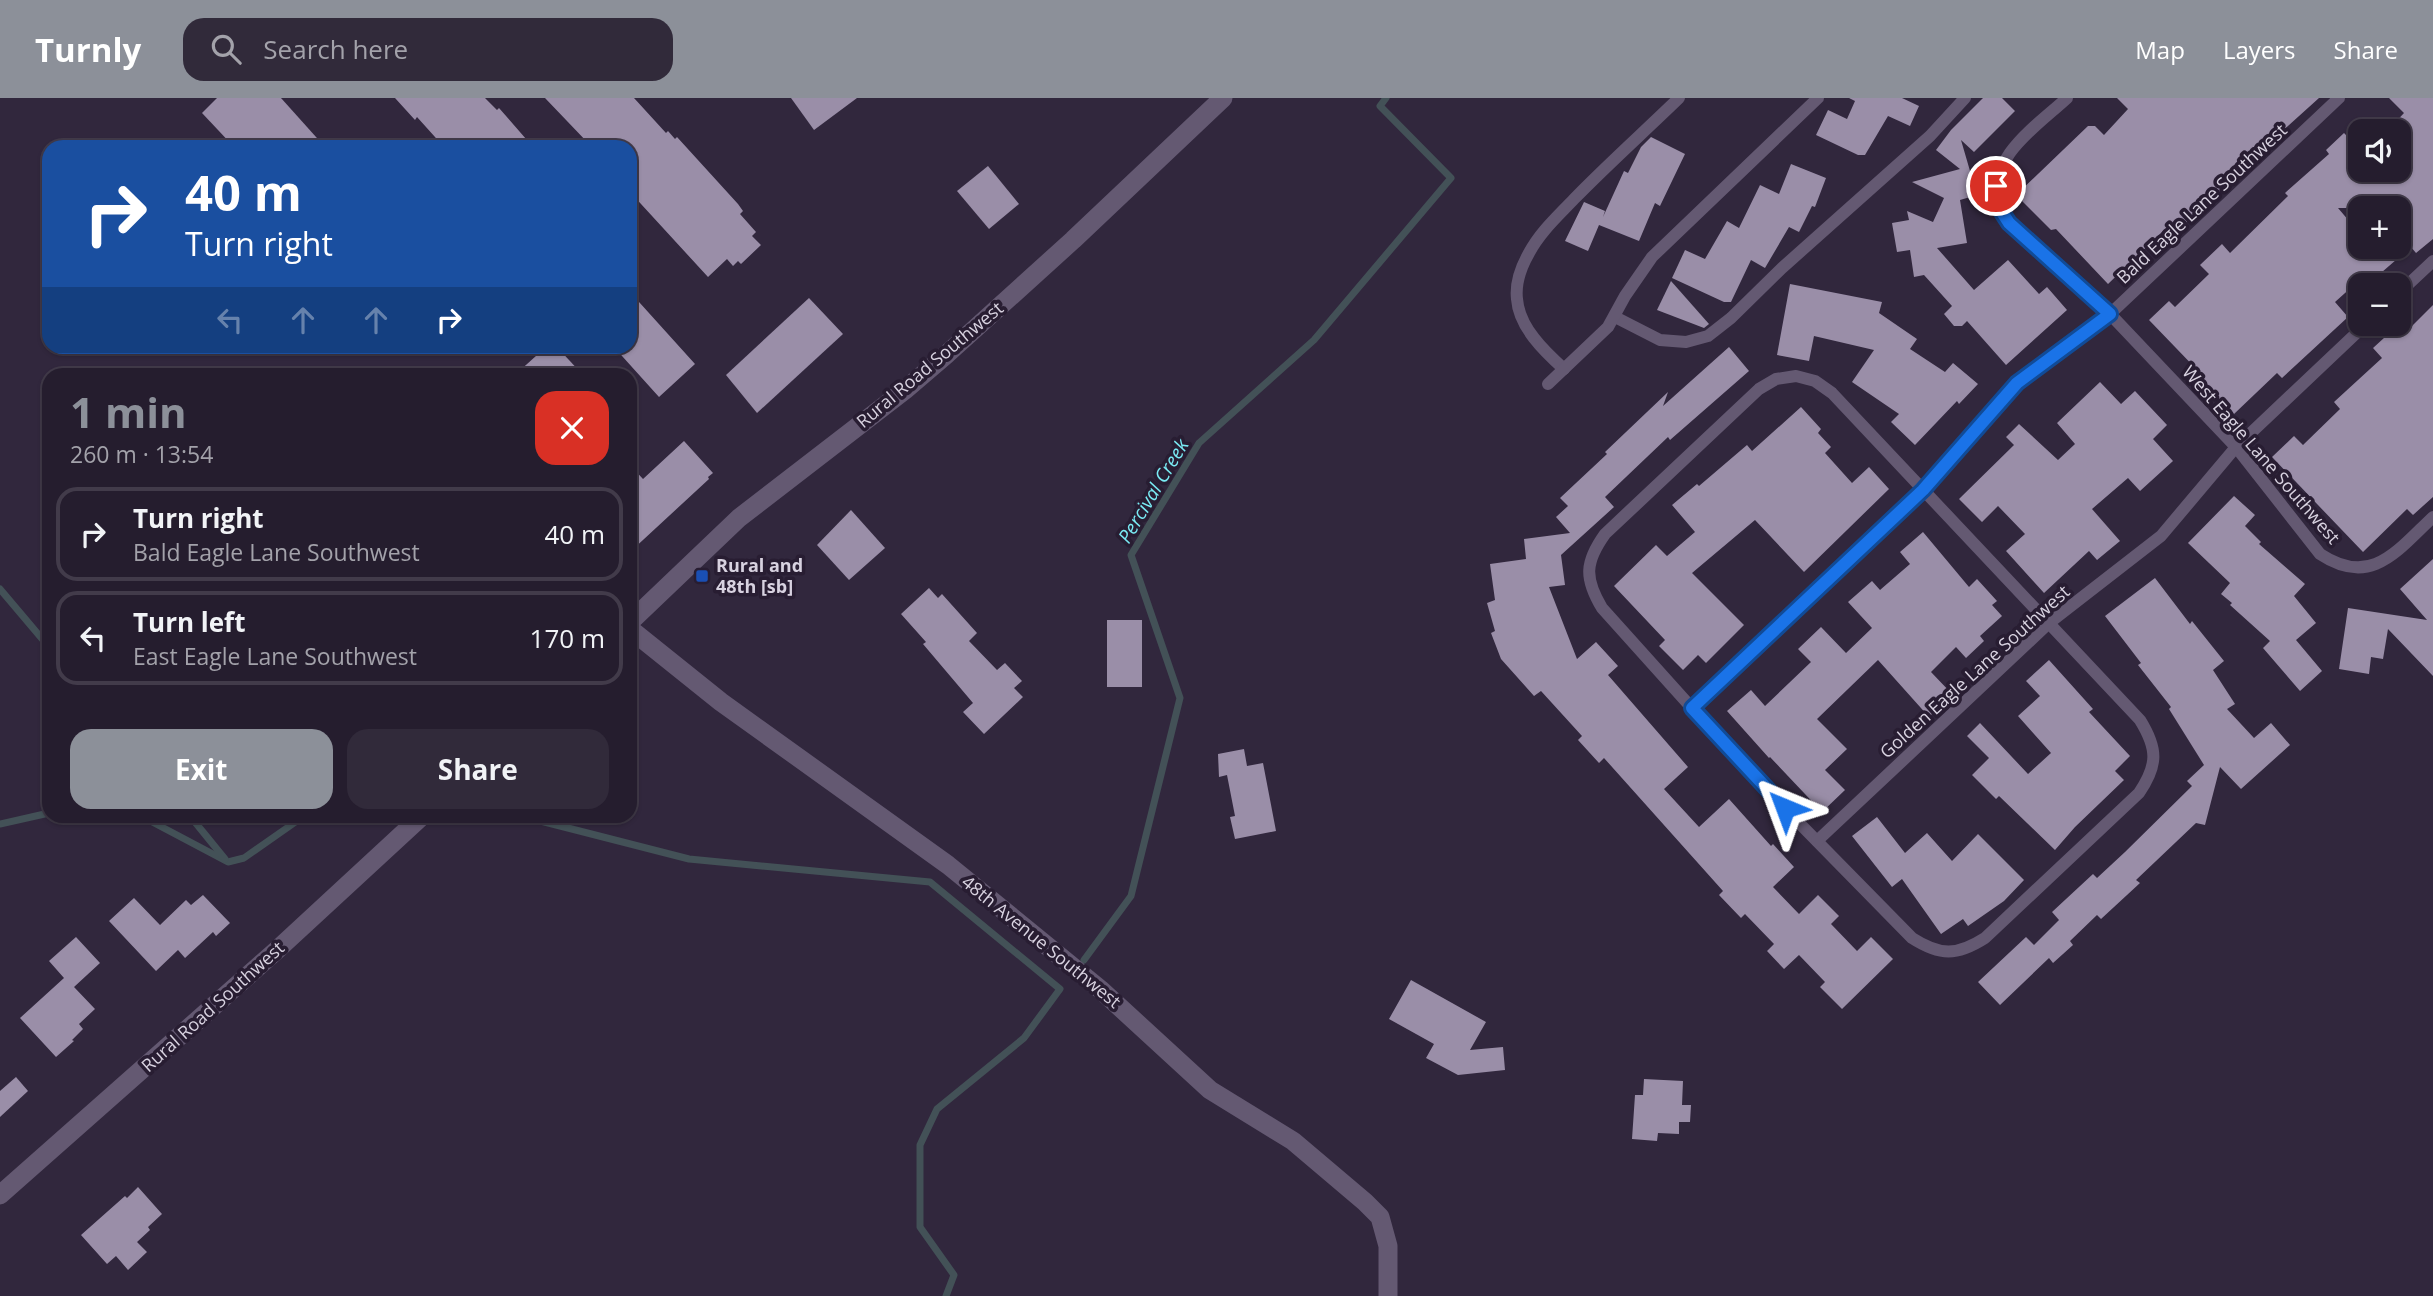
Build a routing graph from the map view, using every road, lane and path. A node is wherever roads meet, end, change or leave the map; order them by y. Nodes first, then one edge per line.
1 (1223, 98) edge
2 (1679, 98) edge
3 (1818, 98) edge
4 (1965, 98) edge
5 (2067, 98) edge
6 (2339, 98) edge
7 (2433, 261) edge
8 (2411, 282) edge
9 (2110, 314) junction
10 (1615, 317) junction
11 (2354, 336) edge
12 (1564, 369) junction
13 (1549, 384) dead end
14 (2235, 447) junction
15 (1923, 490) junction
16 (2433, 517) edge
17 (637, 615) edge
18 (2049, 623) junction
19 (637, 635) edge
20 (1692, 708) junction
21 (414, 823) edge
22 (1817, 841) junction
23 (0, 1195) edge
24 (1388, 1296) edge

1 - 17 street, Rural Road Southwest
2 - 12 lane
3 - 10 lane
4 - 10 lane
5 - 9 lane, West Eagle Lane Southwest
6 - 9 lane, Bald Eagle Lane Southwest
7 - 8 lane
9 - 14 lane, West Eagle Lane Southwest
9 - 15 lane, Bald Eagle Lane Southwest
10 - 12 lane
11 - 14 lane, Golden Eagle Lane Southwest
12 - 13 lane
14 - 16 lane, West Eagle Lane Southwest
14 - 18 lane, Golden Eagle Lane Southwest
15 - 18 lane
15 - 20 lane, Bald Eagle Lane Southwest
15 - 20 lane
18 - 22 lane, Golden Eagle Lane Southwest
18 - 22 lane
19 - 24 street, 48th Avenue Southwest
20 - 22 lane
21 - 23 street, Rural Road Southwest

